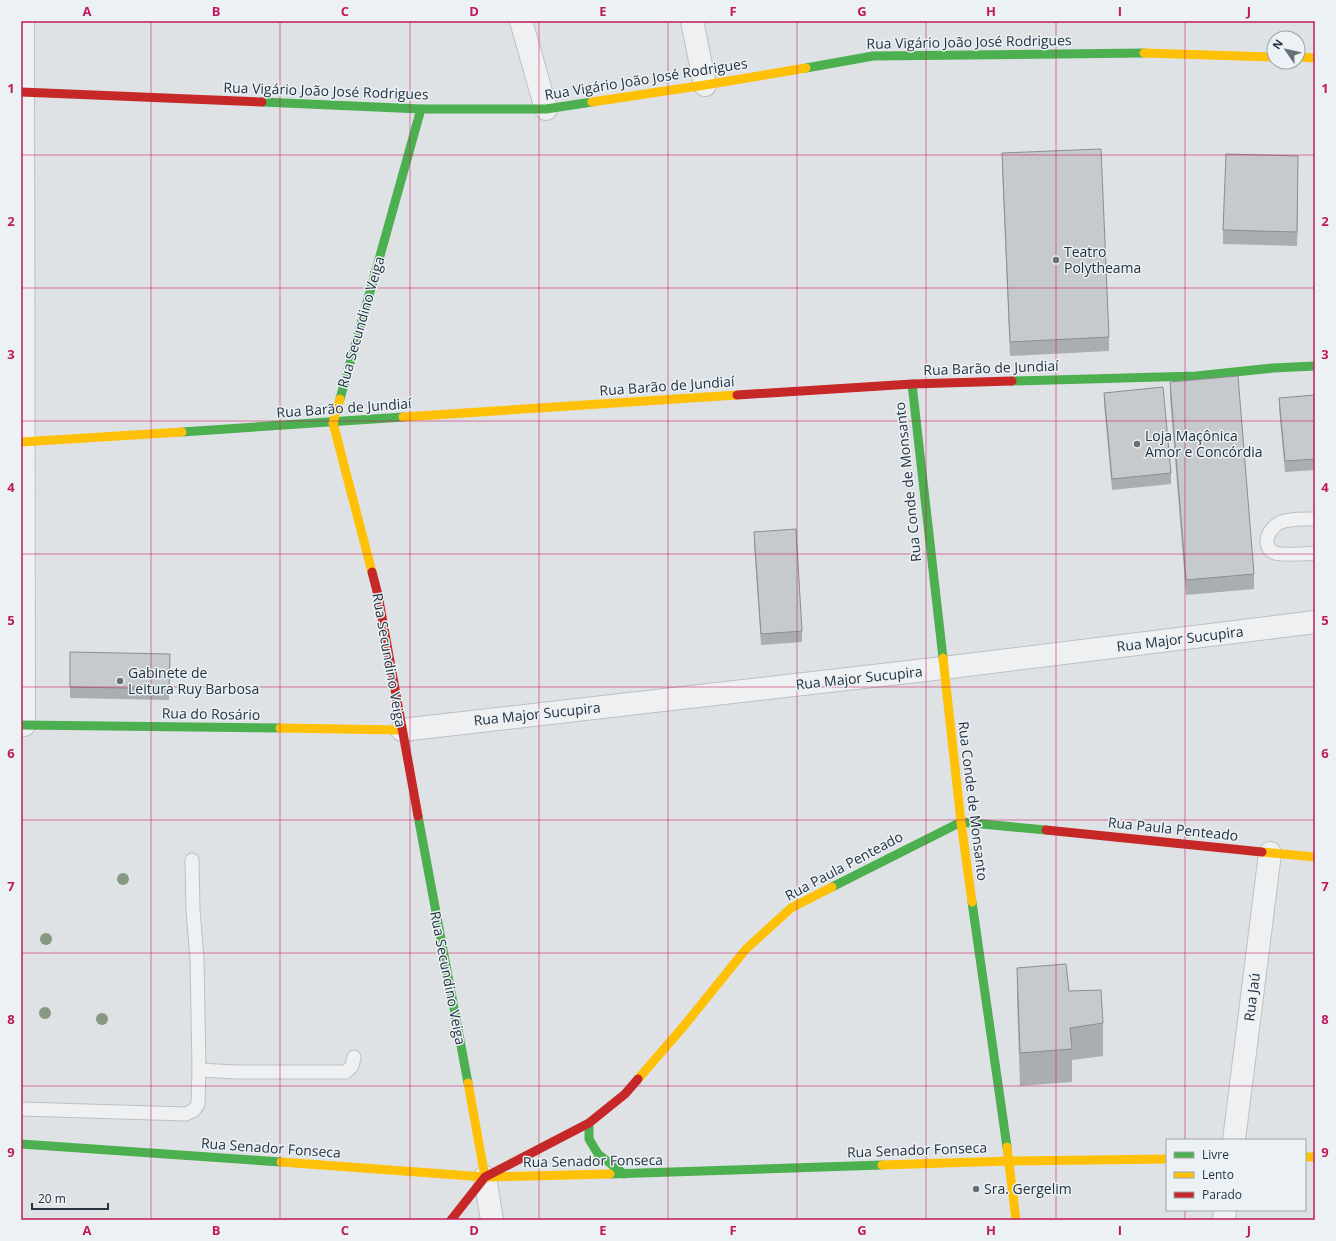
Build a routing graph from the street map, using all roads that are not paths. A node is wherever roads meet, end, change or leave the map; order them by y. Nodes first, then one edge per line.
1 (23, 21) edge
2 (521, 21) edge
3 (692, 21) edge
4 (1266, 57) edge
5 (705, 85) junction
6 (22, 92) edge
7 (421, 109) junction
8 (546, 109) junction
9 (1315, 366) edge
10 (912, 384) junction
11 (332, 422) junction
12 (22, 442) edge
13 (1315, 519) edge
14 (1315, 553) edge
15 (1315, 622) edge
16 (943, 668) junction
17 (23, 725) edge
18 (402, 730) junction
19 (961, 822) junction
20 (1270, 853) junction
21 (1315, 857) edge
22 (192, 860) dead end
23 (354, 1056) dead end
24 (199, 1070) junction
25 (21, 1109) edge
26 (589, 1123) junction
27 (1234, 1139) edge
28 (21, 1144) edge
29 (1166, 1159) edge
30 (1009, 1161) junction
31 (624, 1174) junction
32 (485, 1177) junction
33 (451, 1220) edge
34 (492, 1220) edge
35 (1016, 1220) edge

1 - 6 street
2 - 8 street
3 - 5 street
4 - 5 street, Rua Vigário João José Rodrigues
5 - 8 street, Rua Vigário João José Rodrigues
6 - 7 street, Rua Vigário João José Rodrigues
6 - 12 street
7 - 8 street, Rua Vigário João José Rodrigues
7 - 11 street, Rua Secundino Veiga
9 - 10 street, Rua Barão de Jundiaí
10 - 11 street, Rua Barão de Jundiaí
10 - 16 street, Rua Conde de Monsanto
11 - 12 street, Rua Barão de Jundiaí
11 - 18 street, Rua Secundino Veiga
12 - 17 street
13 - 14 lane
15 - 16 street, Rua Major Sucupira
16 - 18 street, Rua Major Sucupira
16 - 19 street, Rua Conde de Monsanto
17 - 18 street, Rua do Rosário
18 - 32 street, Rua Secundino Veiga
19 - 20 street, Rua Paula Penteado
19 - 26 street, Rua Paula Penteado
19 - 30 street, Rua Conde de Monsanto
20 - 21 street, Rua Paula Penteado
20 - 27 street, Rua Jaú
22 - 24 lane
23 - 24 lane
24 - 25 lane
26 - 31 street
26 - 32 street, Rua Paula Penteado
28 - 32 street, Rua Senador Fonseca
29 - 30 street, Rua Senador Fonseca
30 - 31 street, Rua Senador Fonseca
30 - 35 street, Rua Conde de Monsanto
31 - 32 street, Rua Senador Fonseca
32 - 33 street
32 - 34 street, Rua Secundino Veiga

